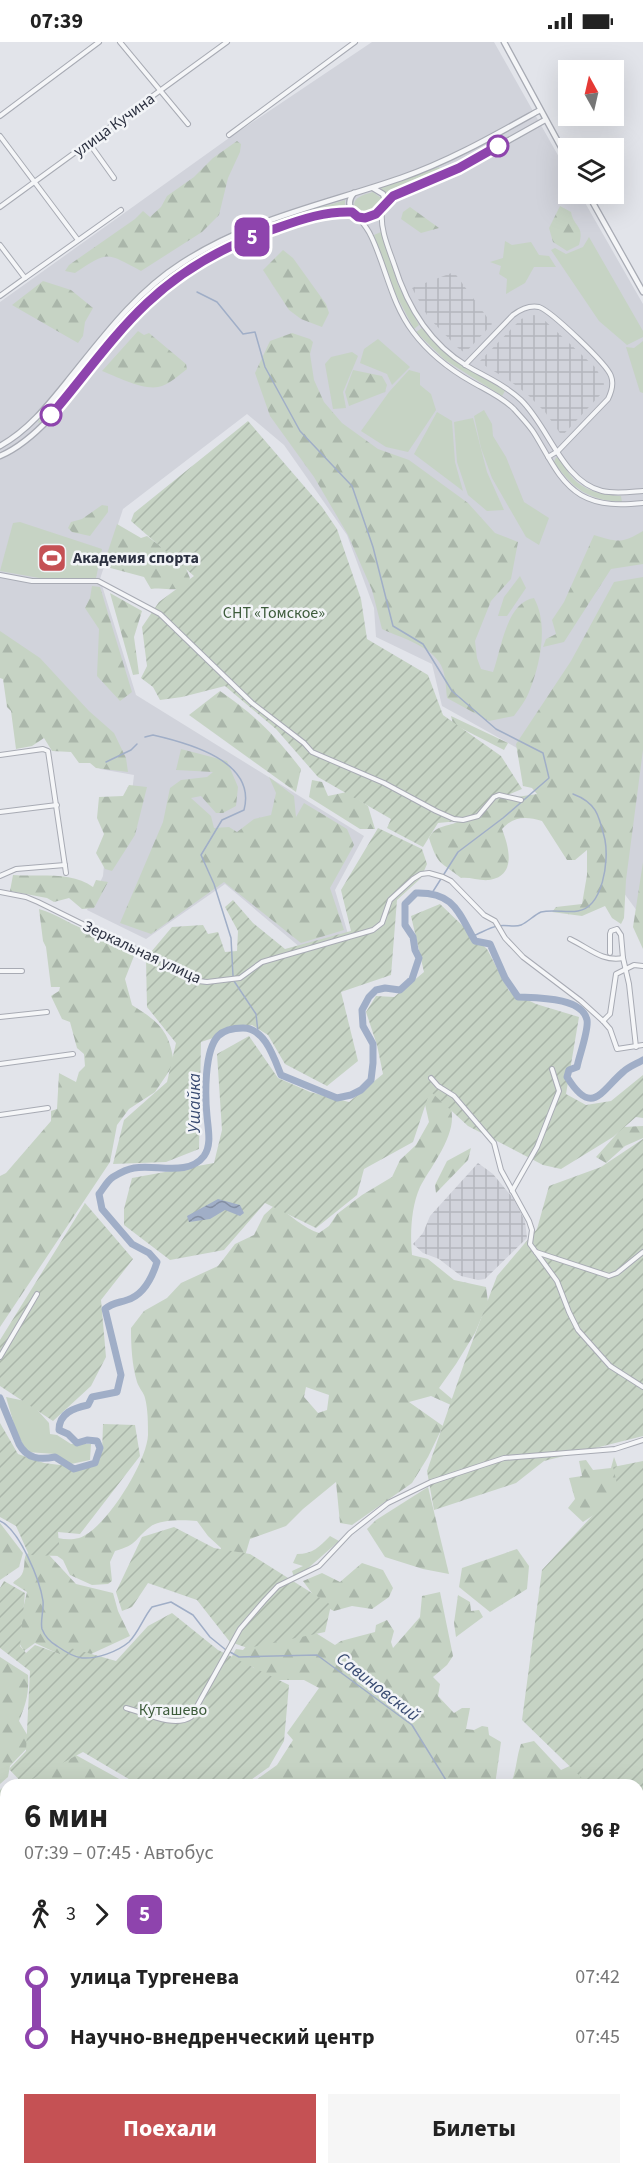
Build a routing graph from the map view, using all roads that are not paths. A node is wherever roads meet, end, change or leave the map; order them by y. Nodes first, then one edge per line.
1 (99, 42) edge
2 (120, 42) edge
3 (227, 42) edge
4 (355, 42) edge
5 (504, 42) edge
6 (161, 91) junction
7 (540, 110) junction
8 (0, 116) edge
9 (545, 120) junction
10 (188, 124) dead end
11 (498, 134) junction
12 (229, 135) dead end
13 (0, 136) edge
14 (88, 143) junction
15 (504, 143) junction
16 (558, 143) edge
17 (114, 178) dead end
18 (35, 181) junction
19 (369, 188) junction
20 (354, 193) junction
21 (386, 203) junction
22 (594, 204) edge
23 (0, 207) edge
24 (121, 210) dead end
25 (382, 211) junction
26 (352, 212) junction
27 (358, 217) junction
28 (78, 240) junction
29 (0, 245) edge
30 (174, 268) junction
31 (180, 276) junction
32 (25, 278) junction
33 (153, 285) junction
34 (160, 292) junction
35 (643, 292) edge
36 (0, 296) edge
37 (465, 364) junction
38 (11, 440) junction
39 (0, 446) edge
40 (16, 448) junction
41 (558, 451) junction
42 (0, 456) edge
43 (548, 457) junction
44 (643, 491) edge
45 (643, 503) edge
46 (0, 575) edge
47 (0, 755) edge
48 (521, 800) dead end
49 (57, 805) junction
50 (0, 812) edge
51 (65, 865) junction
52 (66, 873) dead end
53 (0, 876) edge
54 (0, 892) edge
55 (570, 939) dead end
56 (610, 952) dead end
57 (623, 958) junction
58 (643, 966) edge
59 (625, 969) junction
60 (0, 971) edge
61 (22, 972) dead end
62 (47, 1012) dead end
63 (0, 1017) edge
64 (603, 1021) junction
65 (643, 1045) edge
66 (636, 1047) junction
67 (73, 1054) dead end
68 (0, 1064) edge
69 (552, 1069) dead end
70 (431, 1078) dead end
71 (48, 1108) dead end
72 (0, 1115) edge
73 (512, 1191) junction
74 (534, 1251) junction
75 (643, 1252) edge
76 (560, 1260) junction
77 (549, 1270) junction
78 (37, 1294) dead end
79 (0, 1357) edge
80 (643, 1387) edge
81 (643, 1440) edge
82 (126, 1708) dead end

1 - 8 street
2 - 6 street
3 - 6 street, улица Кучина
4 - 12 street
5 - 7 street
6 - 10 street
6 - 14 street, улица Кучина
7 - 9 street
7 - 11 street
9 - 15 street
9 - 16 street
11 - 15 street
11 - 19 street
13 - 18 street
14 - 17 street
14 - 18 street, улица Кучина
15 - 21 street
18 - 23 street, улица Кучина
18 - 28 street
19 - 20 street
19 - 21 street
20 - 26 street
20 - 30 street
21 - 25 street
22 - 35 street
24 - 28 street
25 - 27 street
25 - 37 street
26 - 27 street
26 - 31 street
27 - 43 street
28 - 32 street
29 - 32 street
30 - 31 street
30 - 33 street
31 - 34 street
32 - 36 street
33 - 34 street
33 - 38 street
34 - 40 street
37 - 41 street
37 - 41 street
38 - 39 street
38 - 40 street
40 - 42 street
41 - 43 street
41 - 44 street
43 - 45 street
46 - 48 street
47 - 49 street
49 - 50 street
49 - 51 street
51 - 52 street
51 - 53 street
54 - 64 street, Зеркальная улица
55 - 57 street
56 - 57 street
57 - 59 street
58 - 59 street
59 - 64 street
59 - 66 street
60 - 61 street
62 - 63 street
64 - 66 street, Зеркальная улица
65 - 66 street
67 - 68 street
69 - 73 street
70 - 73 street
71 - 72 street
73 - 74 street
74 - 76 street
74 - 77 street
75 - 76 street
76 - 77 street
77 - 80 street
78 - 79 street
81 - 82 street

